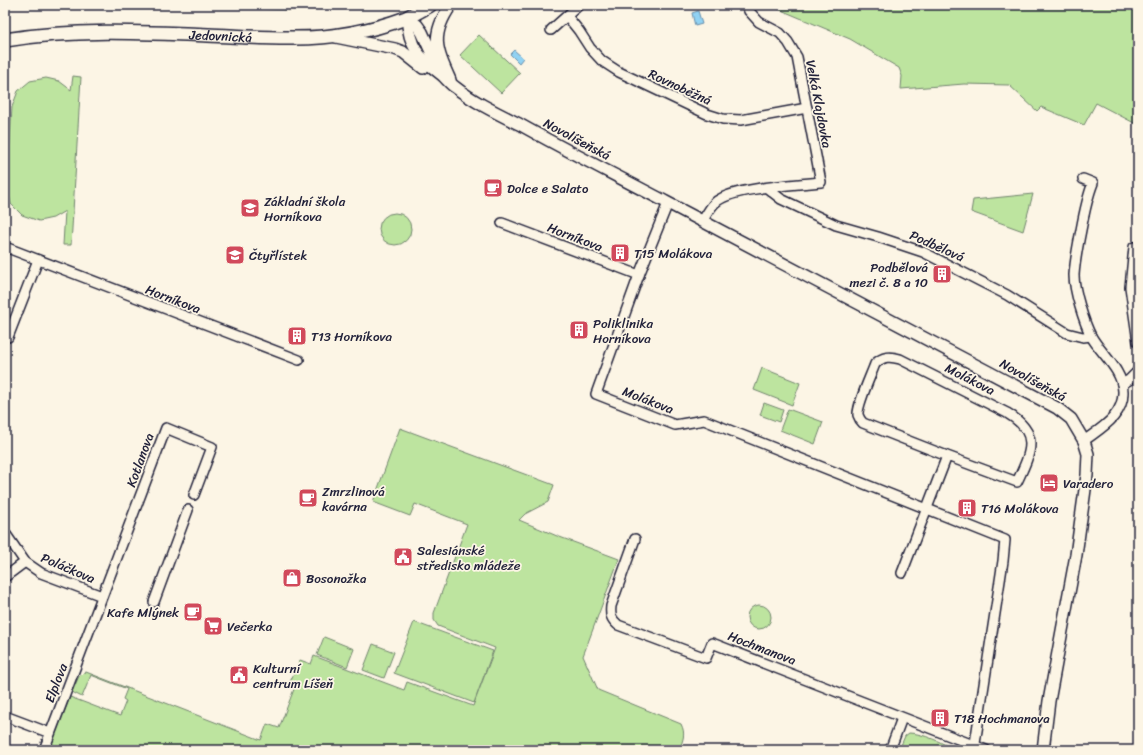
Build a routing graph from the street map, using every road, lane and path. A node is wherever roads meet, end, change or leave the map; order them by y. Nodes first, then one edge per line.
1 (430, 5) edge
2 (451, 5) edge
3 (579, 5) edge
4 (747, 5) edge
5 (567, 16) junction
6 (407, 17) junction
7 (551, 30) dead end
8 (332, 36) junction
9 (5, 40) edge
10 (453, 86) junction
11 (807, 108) junction
12 (1083, 179) dead end
13 (767, 188) junction
14 (668, 203) junction
15 (702, 221) junction
16 (502, 223) dead end
17 (1134, 247) dead end
18 (5, 248) edge
19 (38, 260) junction
20 (639, 275) junction
21 (1091, 336) junction
22 (8, 337) dead end
23 (1138, 342) edge
24 (299, 360) dead end
25 (1138, 371) edge
26 (1122, 384) junction
27 (1084, 441) junction
28 (947, 456) junction
29 (194, 495) dead end
30 (927, 508) junction
31 (188, 510) dead end
32 (5, 533) edge
33 (635, 539) dead end
34 (25, 562) junction
35 (902, 573) dead end
36 (5, 577) edge
37 (102, 596) junction
38 (154, 602) dead end
39 (5, 716) edge
40 (902, 718) junction
41 (50, 733) junction
42 (974, 748) edge
43 (44, 750) edge
44 (890, 750) edge
45 (986, 750) edge
46 (1043, 750) edge

1 - 6 main road, Jedovnická
2 - 10 street
3 - 5 street
4 - 11 street, Velká Klajdovka
5 - 7 street
5 - 11 street, Rovnoběžná
6 - 8 main road, Jedovnická
6 - 10 street, Novolíšeňská
8 - 9 main road, Jedovnická
8 - 10 street
10 - 14 street, Novolíšeňská
11 - 13 street, Velká Klajdovka
12 - 21 street
13 - 15 street
13 - 21 street, Podbělová
14 - 15 street, Novolíšeňská
14 - 20 street, Molákova
15 - 27 street, Novolíšeňská
16 - 20 street, Horníkova
17 - 23 street
18 - 19 street, Horníkova
19 - 22 street
19 - 24 street, Horníkova
20 - 30 street, Molákova
21 - 26 street
25 - 26 street
26 - 27 street
27 - 46 street, Novolíšeňská
28 - 28 street, Molákova
28 - 30 street
29 - 37 street, Kotlanova
30 - 35 street
30 - 42 street, Molákova
31 - 38 street
32 - 34 street, Poláčkova
33 - 40 street, Hochmanova
34 - 36 street, Poláčkova
34 - 37 street, Poláčkova
37 - 41 street, Elplova
39 - 41 street
40 - 42 street, Hochmanova
40 - 44 street
41 - 43 street, Elplova
42 - 45 street, Hochmanova

